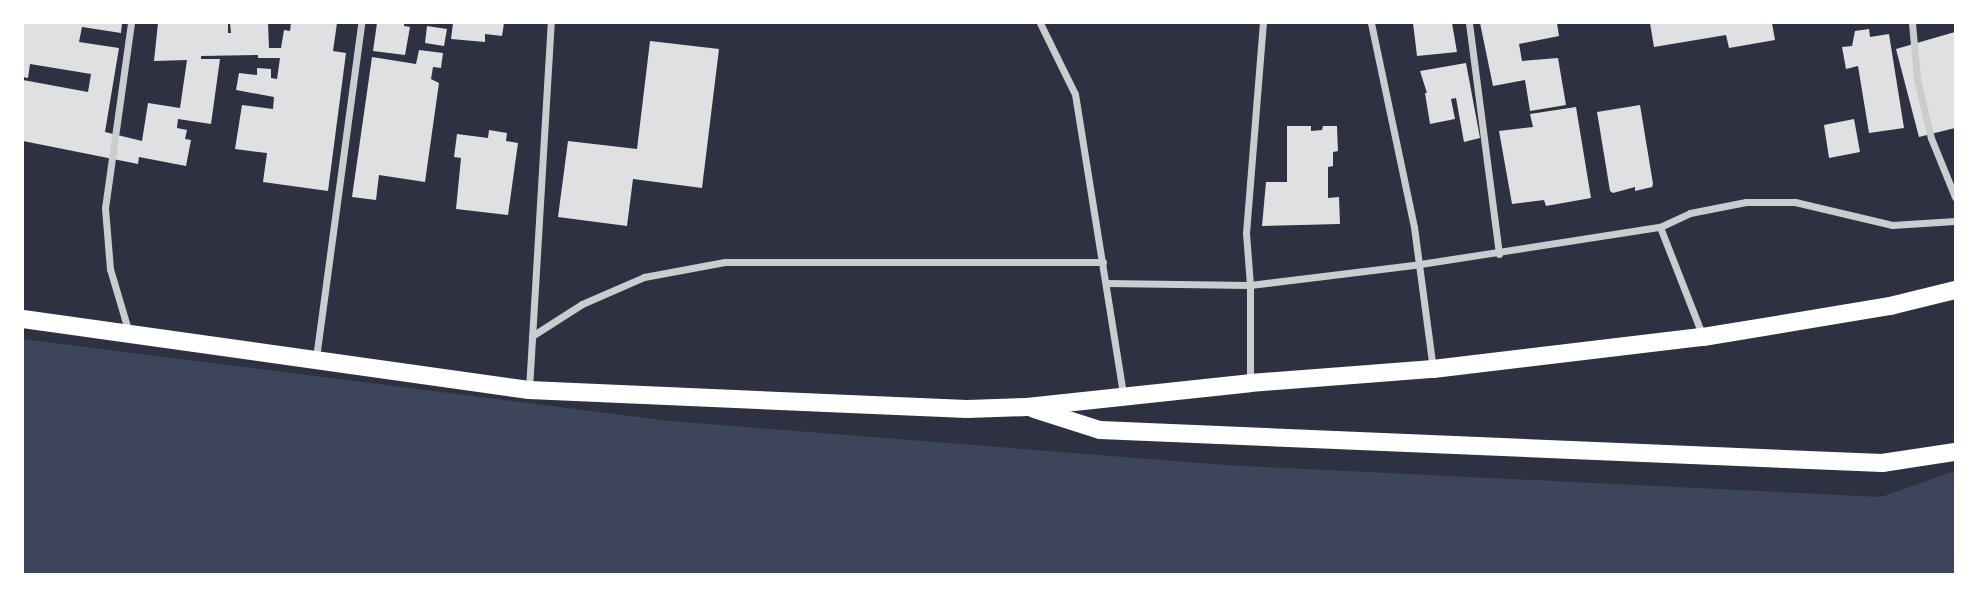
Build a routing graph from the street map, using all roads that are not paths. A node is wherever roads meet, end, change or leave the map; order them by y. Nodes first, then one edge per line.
1 (131, 23) edge
2 (361, 23) edge
3 (551, 23) edge
4 (1041, 23) edge
5 (1263, 23) edge
6 (1371, 23) edge
7 (1469, 23) edge
8 (1912, 23) edge
9 (1955, 197) edge
10 (1955, 221) edge
11 (1660, 227) junction
12 (1499, 254) junction
13 (1103, 261) junction
14 (1420, 264) junction
15 (1107, 283) junction
16 (1251, 285) junction
17 (1955, 290) edge
18 (23, 319) edge
19 (129, 334) junction
20 (532, 336) junction
21 (1703, 337) junction
22 (315, 360) junction
23 (1433, 369) junction
24 (1251, 383) junction
25 (529, 390) junction
26 (1123, 395) junction
27 (1027, 407) junction
28 (1955, 452) edge

1 - 19 street
2 - 22 street
3 - 20 street
4 - 13 street
5 - 16 street
6 - 14 street
7 - 12 street
8 - 9 street
10 - 11 street
11 - 12 street
11 - 21 street
12 - 14 street
13 - 15 street
13 - 20 street
14 - 16 street
14 - 23 street
15 - 16 street
15 - 26 street
16 - 24 street
17 - 21 main road
18 - 19 main road
19 - 22 main road
20 - 25 street
21 - 23 main road
22 - 25 main road
23 - 24 main road
24 - 26 main road
25 - 27 main road
26 - 27 main road
27 - 28 main road

